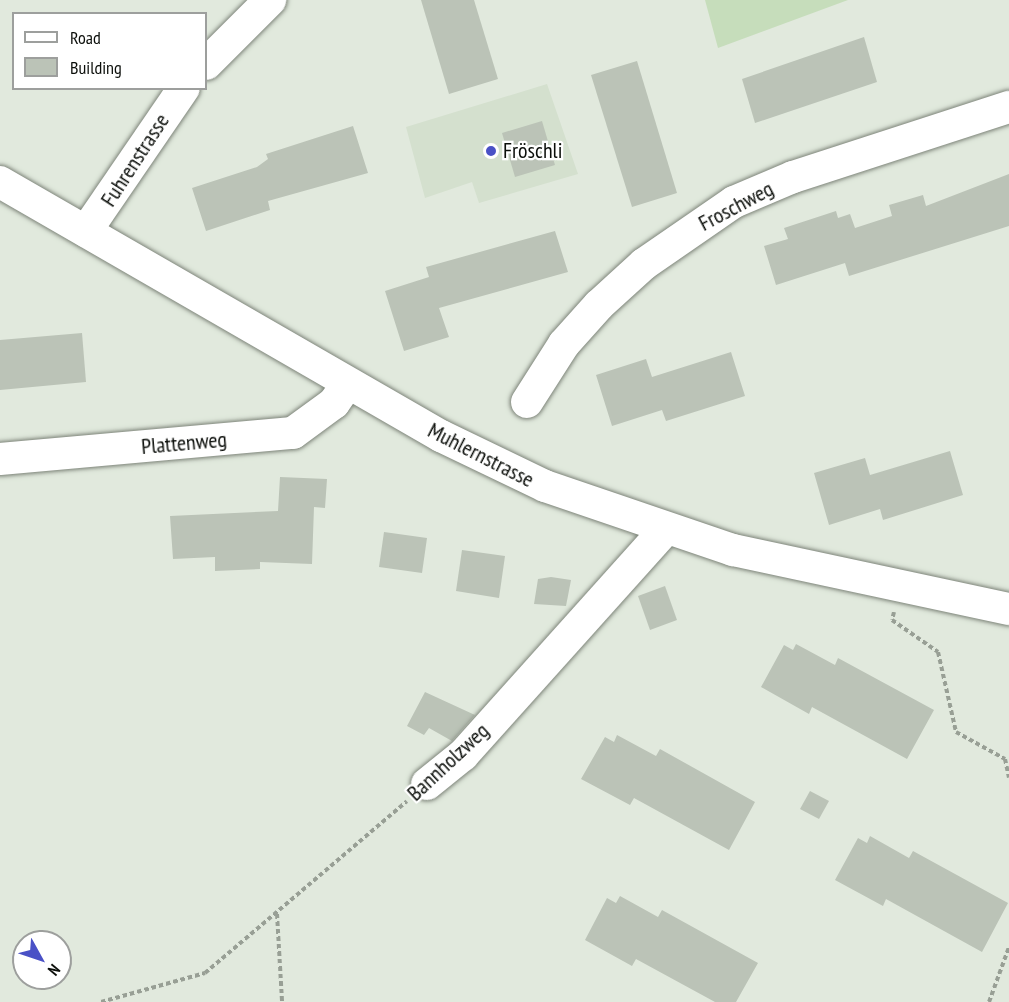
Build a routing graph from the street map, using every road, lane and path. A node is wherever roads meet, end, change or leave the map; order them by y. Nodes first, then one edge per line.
1 (270, 0) edge
2 (207, 63) edge
3 (183, 90) edge
4 (1009, 107) edge
5 (0, 182) edge
6 (86, 231) junction
7 (348, 383) junction
8 (527, 402) dead end
9 (0, 459) edge
10 (665, 530) junction
11 (897, 585) junction
12 (1006, 601) edge
13 (1009, 777) edge
14 (427, 784) joint
15 (277, 913) junction
16 (1009, 947) edge
17 (101, 1002) edge
18 (282, 1002) edge
19 (989, 1002) edge

1 - 2 street
3 - 6 street, Fuhrenstrasse
4 - 8 street, Froschweg
5 - 6 street, Muhlernstrasse
6 - 7 street, Muhlernstrasse
7 - 9 street, Plattenweg
7 - 10 street, Muhlernstrasse
10 - 11 street, Muhlernstrasse
10 - 14 street, Bannholzweg
11 - 12 street, Muhlernstrasse
11 - 13 path
14 - 15 path, Bannholzweg
15 - 17 path, Bannholzweg
15 - 18 path
16 - 19 path

